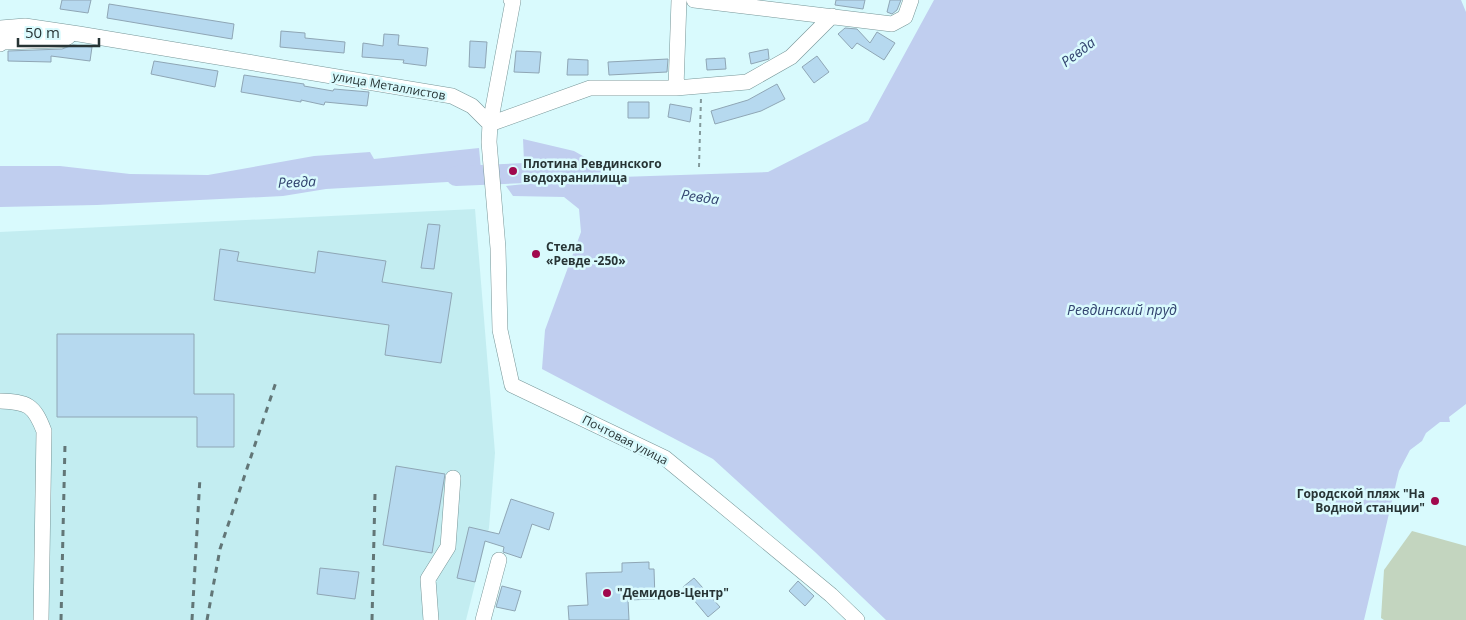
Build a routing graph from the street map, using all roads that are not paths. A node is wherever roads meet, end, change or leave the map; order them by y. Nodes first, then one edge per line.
1 (511, 0) edge
2 (679, 0) edge
3 (694, 0) edge
4 (911, 0) edge
5 (832, 16) junction
6 (0, 28) edge
7 (79, 34) junction
8 (0, 44) edge
9 (676, 88) junction
10 (490, 124) junction
11 (0, 401) edge
12 (454, 478) dead end
13 (499, 560) dead end
14 (40, 620) edge
15 (431, 620) edge
16 (483, 620) edge
17 (857, 620) edge

1 - 10 street
2 - 9 street
3 - 5 street
4 - 5 street
5 - 9 street
6 - 7 street, улица Металлистов
7 - 8 street
7 - 10 street, улица Металлистов
9 - 10 street
10 - 17 street, Почтовая улица
11 - 14 street
12 - 15 street
13 - 16 street

